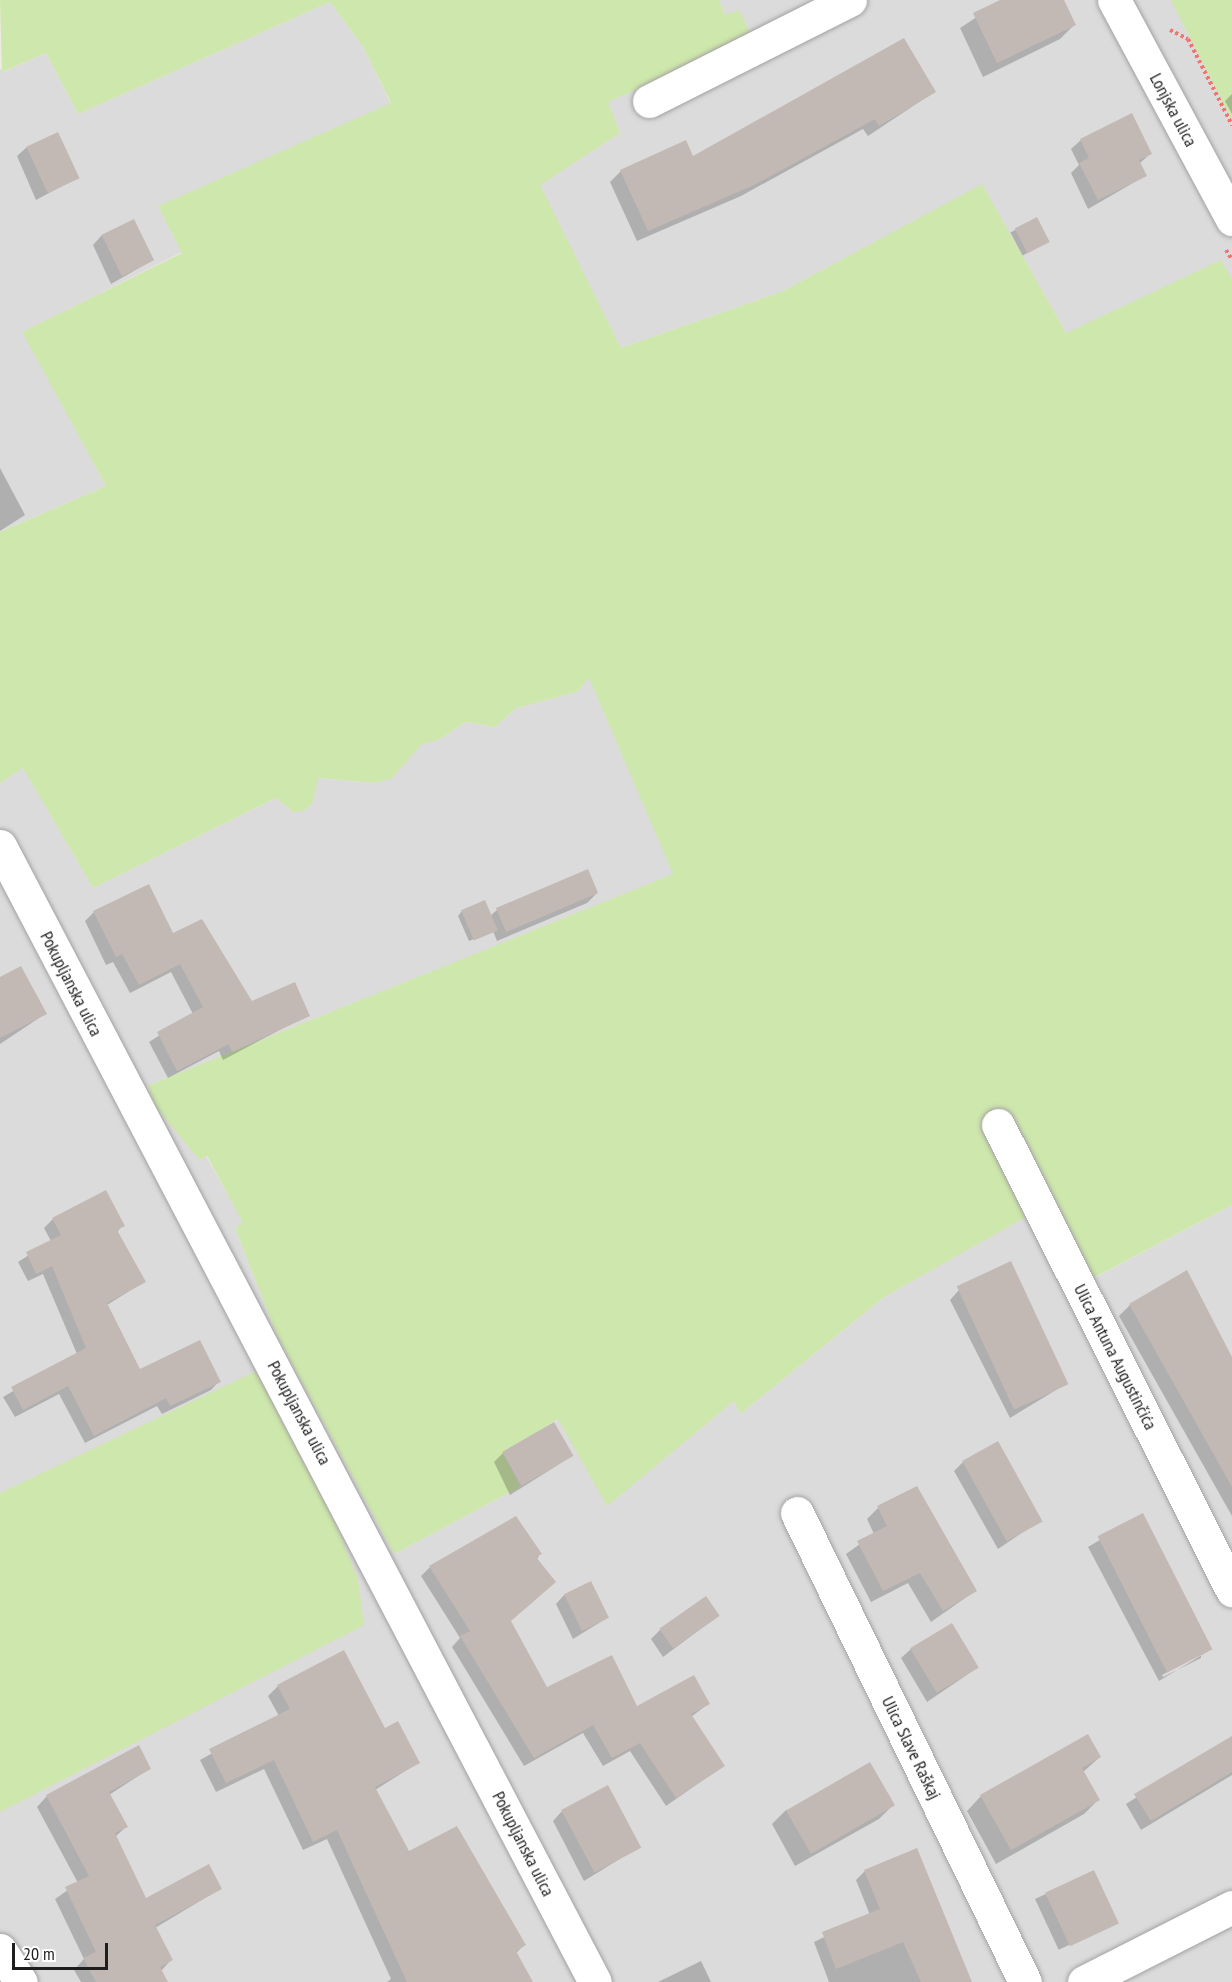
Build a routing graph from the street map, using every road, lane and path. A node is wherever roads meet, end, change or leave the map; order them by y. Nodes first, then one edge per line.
1 (850, 0) edge
2 (1114, 0) edge
3 (1164, 21) dead end
4 (649, 101) dead end
5 (1232, 124) edge
6 (1232, 219) edge
7 (0, 846) edge
8 (998, 1125) dead end
9 (797, 1513) dead end
10 (1232, 1590) edge
11 (1232, 1907) edge
12 (0, 1950) edge
13 (21, 1982) edge
14 (595, 1982) edge
15 (1025, 1982) edge
16 (1084, 1982) edge

1 - 4 street
2 - 6 street, Lonjska ulica
3 - 5 path
7 - 14 street, Pokupljanska ulica
8 - 10 street, Ulica Antuna Augustinčića
9 - 15 street, Ulica Slave Raškaj
11 - 16 street
12 - 13 street

